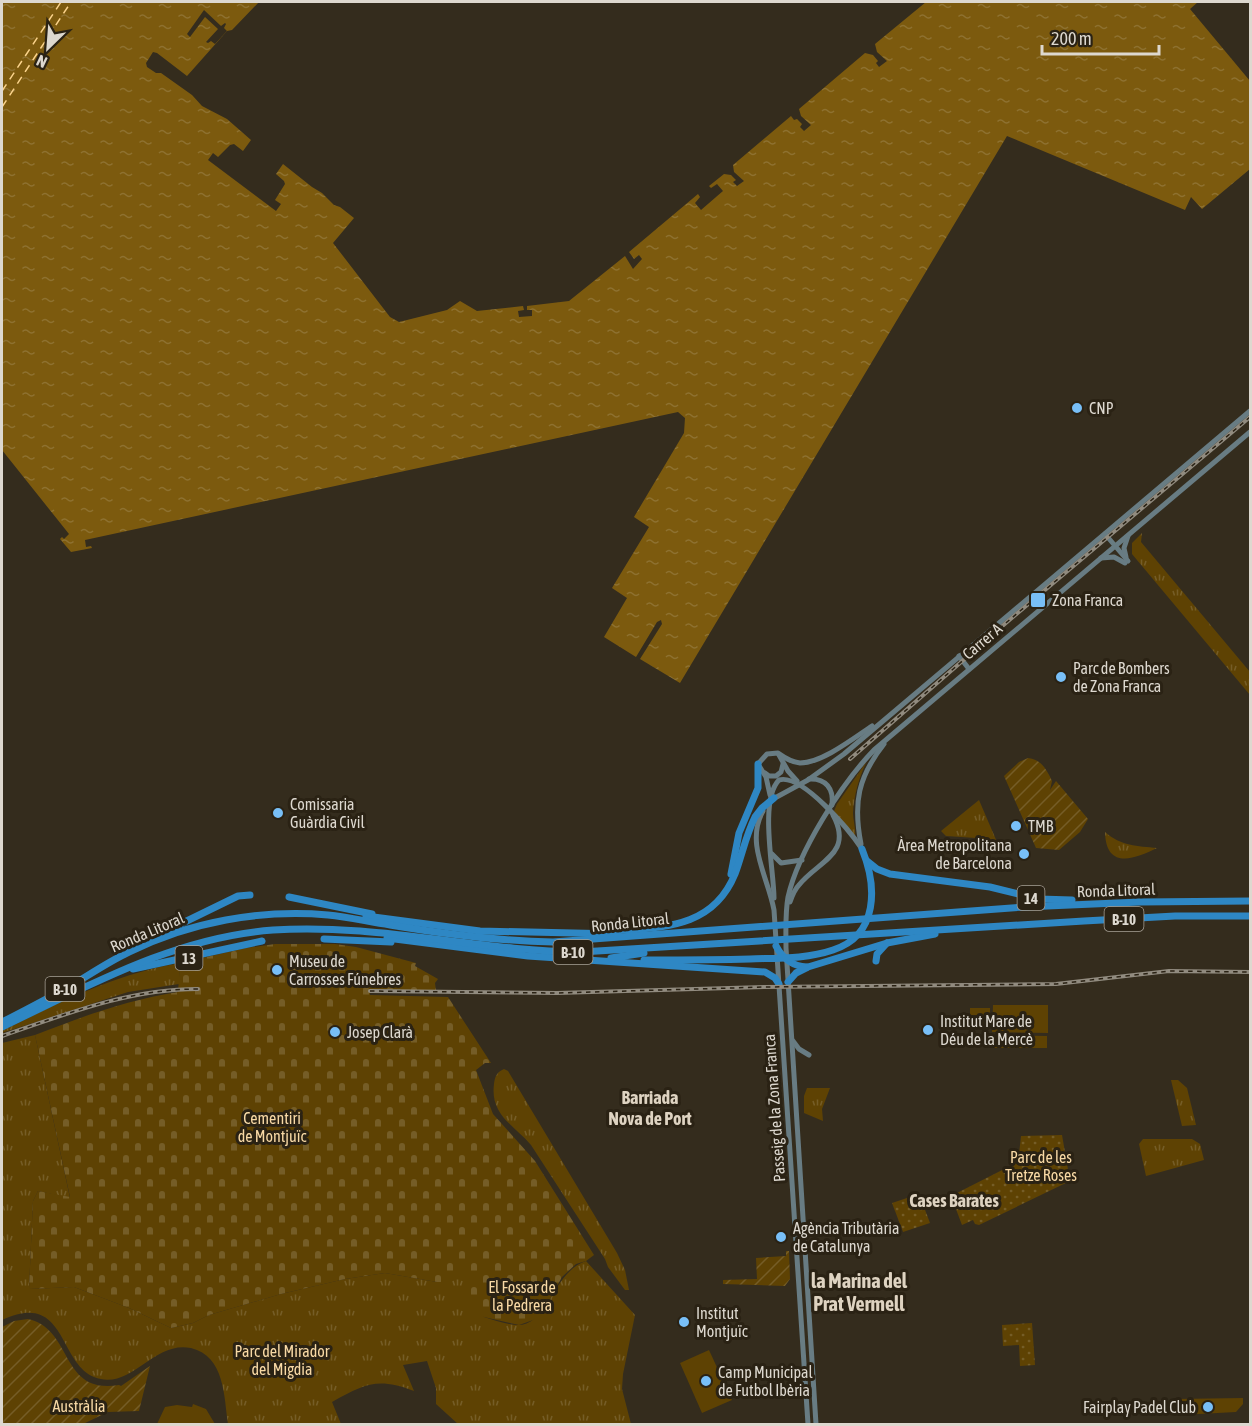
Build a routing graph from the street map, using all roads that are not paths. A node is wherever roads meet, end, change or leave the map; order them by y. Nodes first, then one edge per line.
1 (1251, 411) edge
2 (1251, 432) edge
3 (1105, 534) junction
4 (1128, 535) junction
5 (1115, 546) junction
6 (1100, 559) junction
7 (1126, 561) junction
8 (959, 656) junction
9 (969, 669) junction
10 (903, 704) junction
11 (895, 731) junction
12 (778, 753) junction
13 (758, 764) junction
14 (783, 764) junction
15 (764, 771) junction
16 (808, 780) junction
17 (805, 790) junction
18 (774, 798) joint
19 (771, 806) junction
20 (830, 807) junction
21 (754, 823) junction
22 (862, 849) junction
23 (770, 850) junction
24 (802, 860) junction
25 (867, 860) junction
26 (727, 891) junction
27 (250, 895) dead end
28 (289, 897) dead end
29 (1251, 901) edge
30 (1140, 902) junction
31 (774, 910) junction
32 (786, 912) junction
33 (287, 913) junction
34 (1251, 916) edge
35 (420, 926) junction
36 (997, 926) junction
37 (448, 931) junction
38 (584, 933) junction
39 (659, 933) junction
40 (324, 939) dead end
41 (262, 941) dead end
42 (431, 941) junction
43 (886, 943) junction
44 (456, 945) junction
45 (691, 946) junction
46 (776, 946) junction
47 (127, 953) junction
48 (596, 959) junction
49 (608, 960) junction
50 (787, 960) junction
51 (876, 961) dead end
52 (808, 967) junction
53 (116, 973) junction
54 (788, 982) junction
55 (779, 984) junction
56 (2, 1022) edge
57 (2, 1027) edge
58 (792, 1040) junction
59 (809, 1055) dead end
60 (807, 1290) junction
61 (800, 1291) junction
62 (808, 1425) edge
63 (816, 1425) edge

1 - 3 main road, Carrer A
2 - 4 main road, Carrer A
3 - 5 main road
3 - 8 main road, Carrer A
4 - 5 main road, Carrer A
4 - 7 main road
5 - 6 main road, Carrer A
5 - 7 main road
6 - 7 main road
6 - 9 main road, Carrer A
8 - 9 main road
8 - 10 main road, Carrer A
9 - 11 main road, Carrer A
10 - 12 main road
10 - 16 main road, Carrer A
11 - 20 main road, Carrer A
11 - 22 main road
12 - 13 main road
12 - 14 main road
13 - 15 main road
13 - 26 highway
14 - 15 main road
14 - 17 main road
15 - 19 main road
16 - 18 main road, Carrer A
16 - 20 main road
17 - 19 main road
17 - 20 main road
18 - 21 highway
19 - 23 main road
20 - 22 main road
20 - 24 main road, Carrer A
20 - 32 main road
21 - 26 highway
21 - 31 main road, Passeig de la Zona Franca
22 - 25 highway
23 - 24 main road
23 - 31 main road
24 - 32 main road, Carrer A
25 - 30 highway, 14
25 - 49 highway
26 - 38 highway
27 - 47 highway
28 - 35 highway
29 - 30 highway, Ronda Litoral / B-10
30 - 39 highway, Ronda Litoral / B-10
31 - 46 main road, Passeig de la Zona Franca
32 - 50 main road, Passeig de la Zona Franca
33 - 35 highway, Ronda Litoral / B-10
33 - 35 highway
33 - 47 highway, Ronda Litoral / B-10
34 - 36 highway, Ronda Litoral / B-10
35 - 37 highway, Ronda Litoral / B-10
36 - 43 highway
36 - 45 highway, Ronda Litoral / B-10
37 - 38 highway
37 - 39 highway, Ronda Litoral / B-10
38 - 39 highway
40 - 42 highway
41 - 53 highway, 13
42 - 44 highway
42 - 53 highway, Ronda Litoral / B-10
43 - 51 highway
43 - 52 highway
44 - 45 highway, Ronda Litoral / B-10
44 - 48 highway
45 - 48 highway
46 - 50 highway
46 - 55 main road, Passeig de la Zona Franca
47 - 56 highway, Ronda Litoral / B-10
48 - 49 highway
49 - 55 highway
50 - 52 highway
50 - 54 main road, Passeig de la Zona Franca
52 - 54 highway
53 - 57 highway, Ronda Litoral / B-10
54 - 58 main road, Passeig de la Zona Franca
55 - 61 main road, Passeig de la Zona Franca
58 - 59 main road
58 - 60 main road, Passeig de la Zona Franca
60 - 61 main road
60 - 63 main road, Passeig de la Zona Franca
61 - 62 main road, Passeig de la Zona Franca

